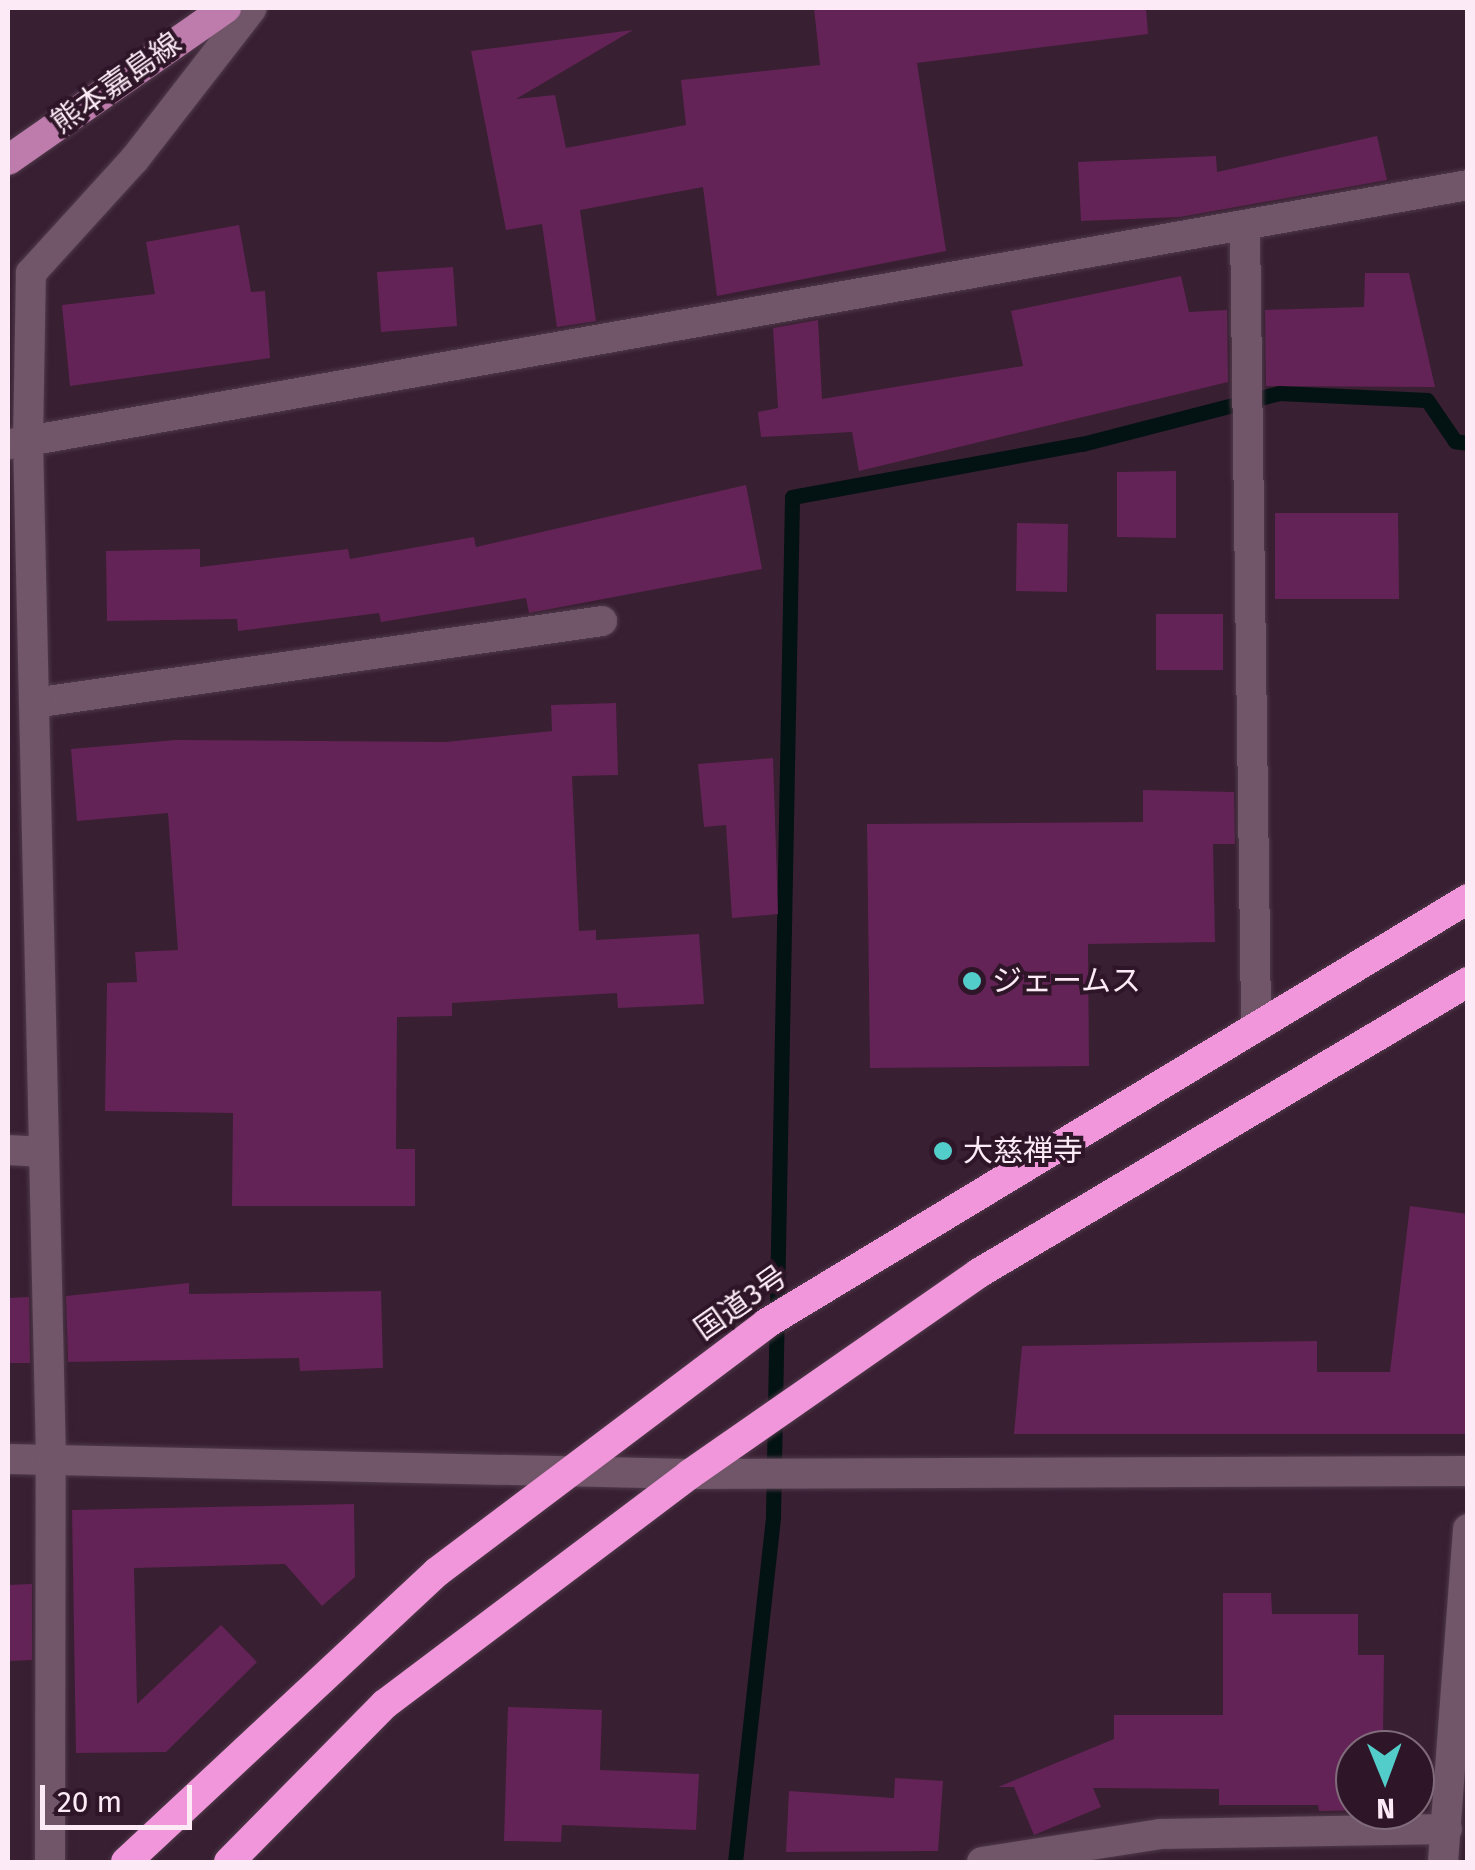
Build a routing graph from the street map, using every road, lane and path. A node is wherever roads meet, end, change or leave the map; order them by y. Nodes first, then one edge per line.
1 (226, 8) edge
2 (252, 8) edge
3 (8, 160) edge
4 (1468, 185) edge
5 (1246, 228) junction
6 (18, 443) edge
7 (602, 621) dead end
8 (34, 703) junction
9 (1468, 899) edge
10 (1468, 982) edge
11 (1256, 1020) junction
12 (8, 1150) edge
13 (44, 1152) junction
14 (8, 1459) edge
15 (51, 1460) junction
16 (1468, 1471) edge
17 (570, 1472) junction
18 (690, 1474) junction
19 (1468, 1529) edge
20 (1446, 1828) junction
21 (1176, 1848) edge
22 (50, 1862) edge
23 (126, 1862) edge
24 (229, 1862) edge
25 (982, 1862) edge
26 (1444, 1862) edge

1 - 3 main road, 熊本嘉島線
2 - 6 street
4 - 5 street
5 - 6 street
5 - 11 street
6 - 8 street
7 - 8 street
8 - 13 street
9 - 11 highway, 国道3号
10 - 18 highway
11 - 17 highway, 国道3号
12 - 13 street
13 - 15 street
14 - 15 street
15 - 17 street
15 - 22 street
16 - 18 street
17 - 18 street
17 - 23 highway, 国道3号
18 - 24 highway
19 - 20 street
20 - 21 street
20 - 26 street
21 - 25 street

